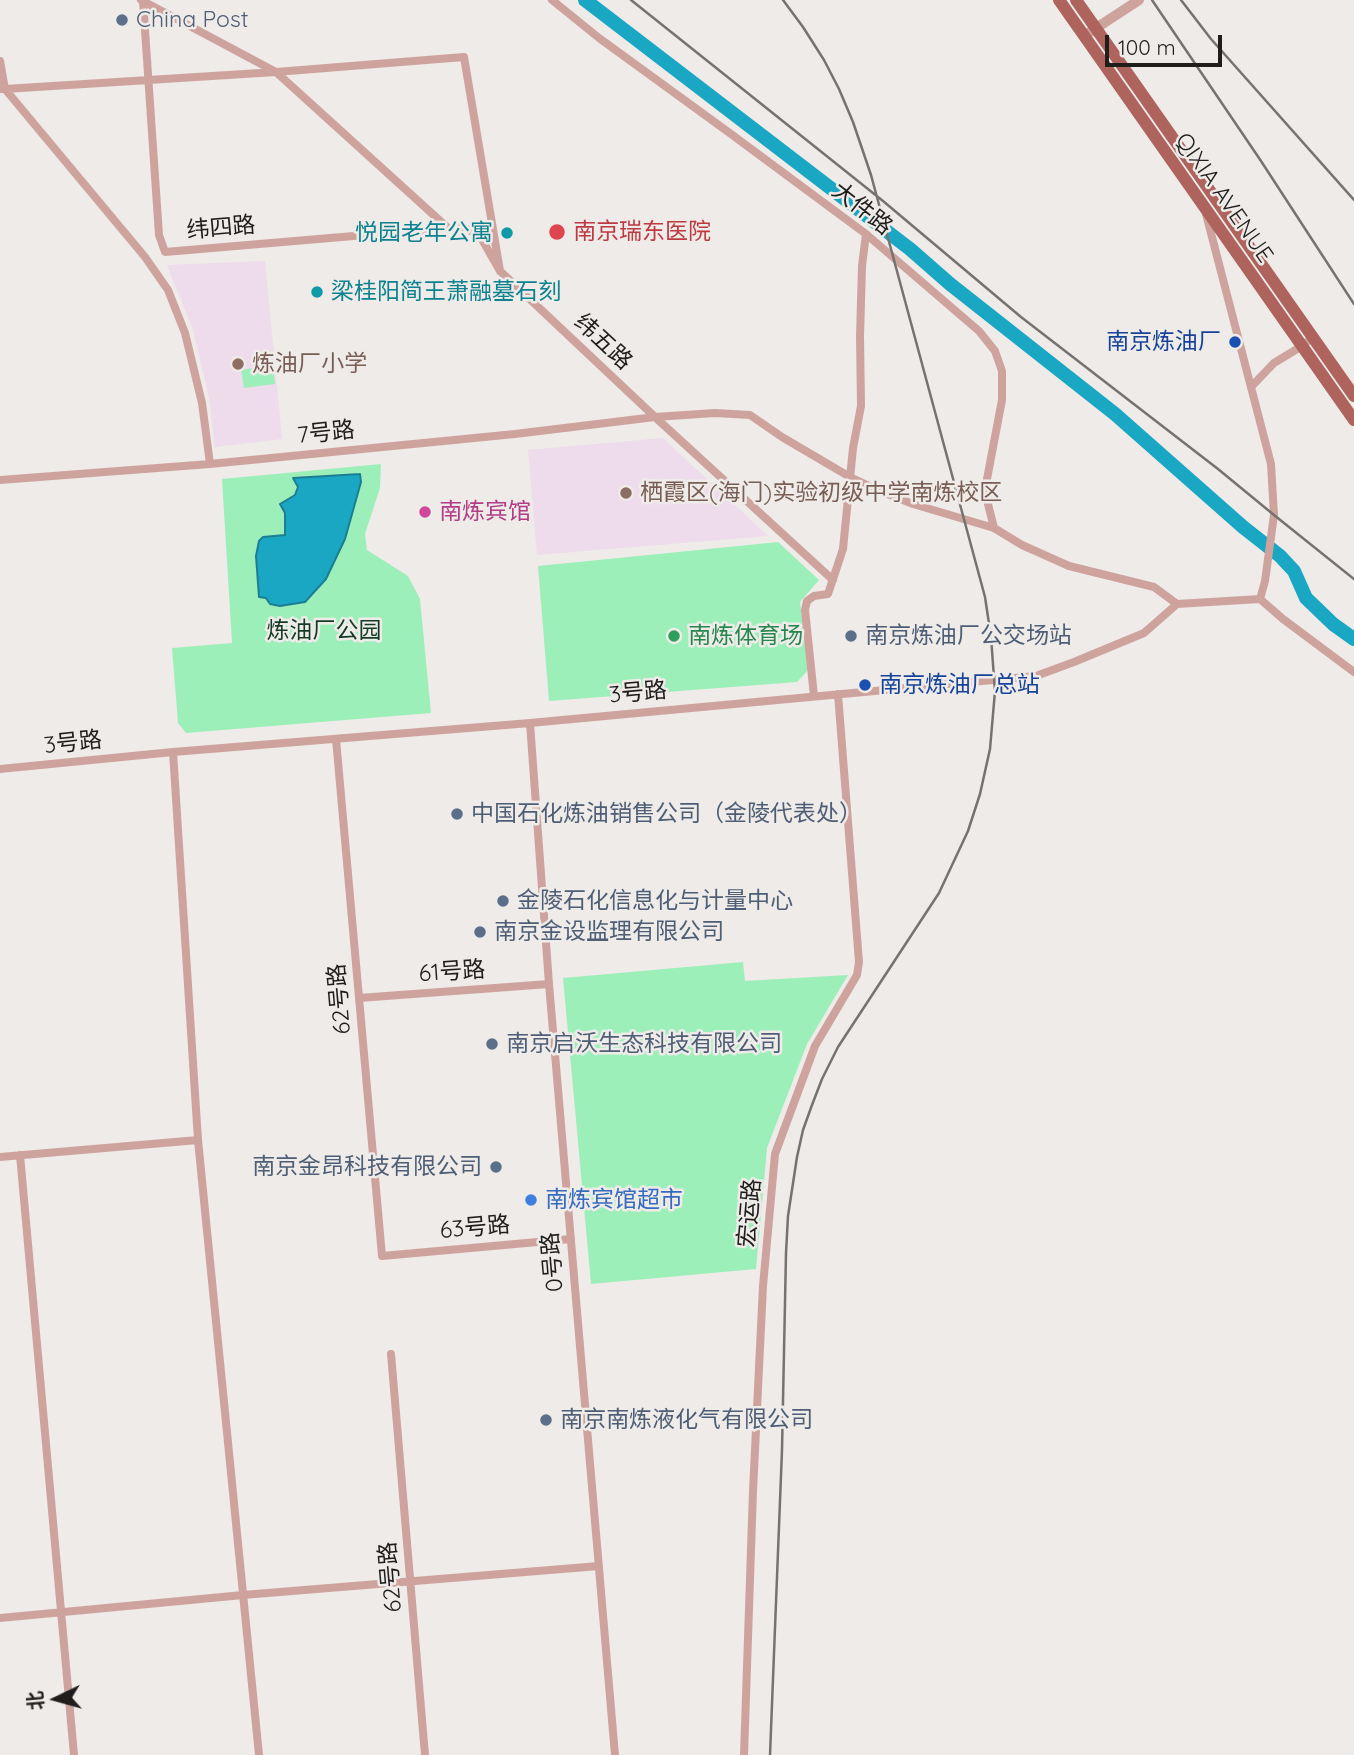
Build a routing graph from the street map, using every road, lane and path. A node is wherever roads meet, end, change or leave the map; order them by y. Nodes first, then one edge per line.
1 (142, 0) edge
2 (552, 0) edge
3 (1059, 0) edge
4 (1076, 0) edge
5 (1139, 0) edge
6 (1096, 28) junction
7 (1084, 36) junction
8 (0, 61) edge
9 (276, 72) junction
10 (147, 80) junction
11 (3, 89) edge
12 (1203, 204) junction
13 (448, 229) junction
14 (866, 234) junction
15 (500, 271) junction
16 (1313, 337) junction
17 (1303, 346) junction
18 (1251, 387) junction
19 (1354, 396) edge
20 (655, 417) junction
21 (1354, 420) edge
22 (210, 464) junction
23 (850, 477) junction
24 (0, 480) edge
25 (994, 528) junction
26 (833, 580) junction
27 (1260, 599) junction
28 (1177, 604) junction
29 (1354, 672) edge
30 (838, 694) junction
31 (814, 696) junction
32 (530, 723) junction
33 (336, 739) junction
34 (173, 752) junction
35 (0, 769) edge
36 (549, 984) junction
37 (359, 998) junction
38 (198, 1140) junction
39 (20, 1155) junction
40 (0, 1157) edge
41 (571, 1238) junction
42 (382, 1256) joint
43 (391, 1354) dead end
44 (599, 1566) junction
45 (410, 1582) junction
46 (243, 1595) junction
47 (62, 1612) junction
48 (0, 1618) edge
49 (74, 1755) edge
50 (259, 1755) edge
51 (425, 1755) edge
52 (615, 1755) edge
53 (744, 1755) edge

1 - 9 street, 纬五路
1 - 10 street, 纬四路
2 - 14 street, 大件路
3 - 7 main road, QIXIA AVENUE
4 - 6 main road, QIXIA AVENUE
5 - 6 street
6 - 7 street
6 - 16 main road, QIXIA AVENUE
7 - 12 main road, QIXIA AVENUE
8 - 11 street
9 - 10 street
9 - 13 street, 纬五路
9 - 15 street
10 - 11 street
10 - 13 street, 纬四路
11 - 22 street
12 - 17 main road, QIXIA AVENUE
12 - 18 street
13 - 15 street, 纬五路
14 - 23 street
14 - 25 street, 大件路
15 - 20 street, 纬五路
16 - 17 street
16 - 19 main road, QIXIA AVENUE
17 - 18 street
17 - 21 main road, QIXIA AVENUE
18 - 27 street
20 - 22 street, 7号路
20 - 23 street, 7号路
20 - 26 street, 纬五路
22 - 24 street, 7号路
23 - 25 street, 7号路
23 - 26 street
25 - 28 street, 7号路
26 - 31 street
27 - 28 street
27 - 29 street
28 - 30 street, 3号路
30 - 31 street, 3号路
30 - 53 street, 宏运路
31 - 32 street, 3号路
32 - 33 street, 3号路
32 - 36 street, 0号路
33 - 34 street, 3号路
33 - 37 street, 62号路
34 - 35 street, 3号路
34 - 38 street
36 - 37 street, 61号路
36 - 41 street, 0号路
37 - 42 street, 62号路
38 - 39 street
38 - 46 street
39 - 40 street
39 - 47 street
41 - 42 street, 63号路
41 - 44 street, 0号路
43 - 45 street, 62号路
44 - 45 street
44 - 52 street, 0号路
45 - 46 street
45 - 51 street, 62号路
46 - 47 street
46 - 50 street
47 - 48 street
47 - 49 street

